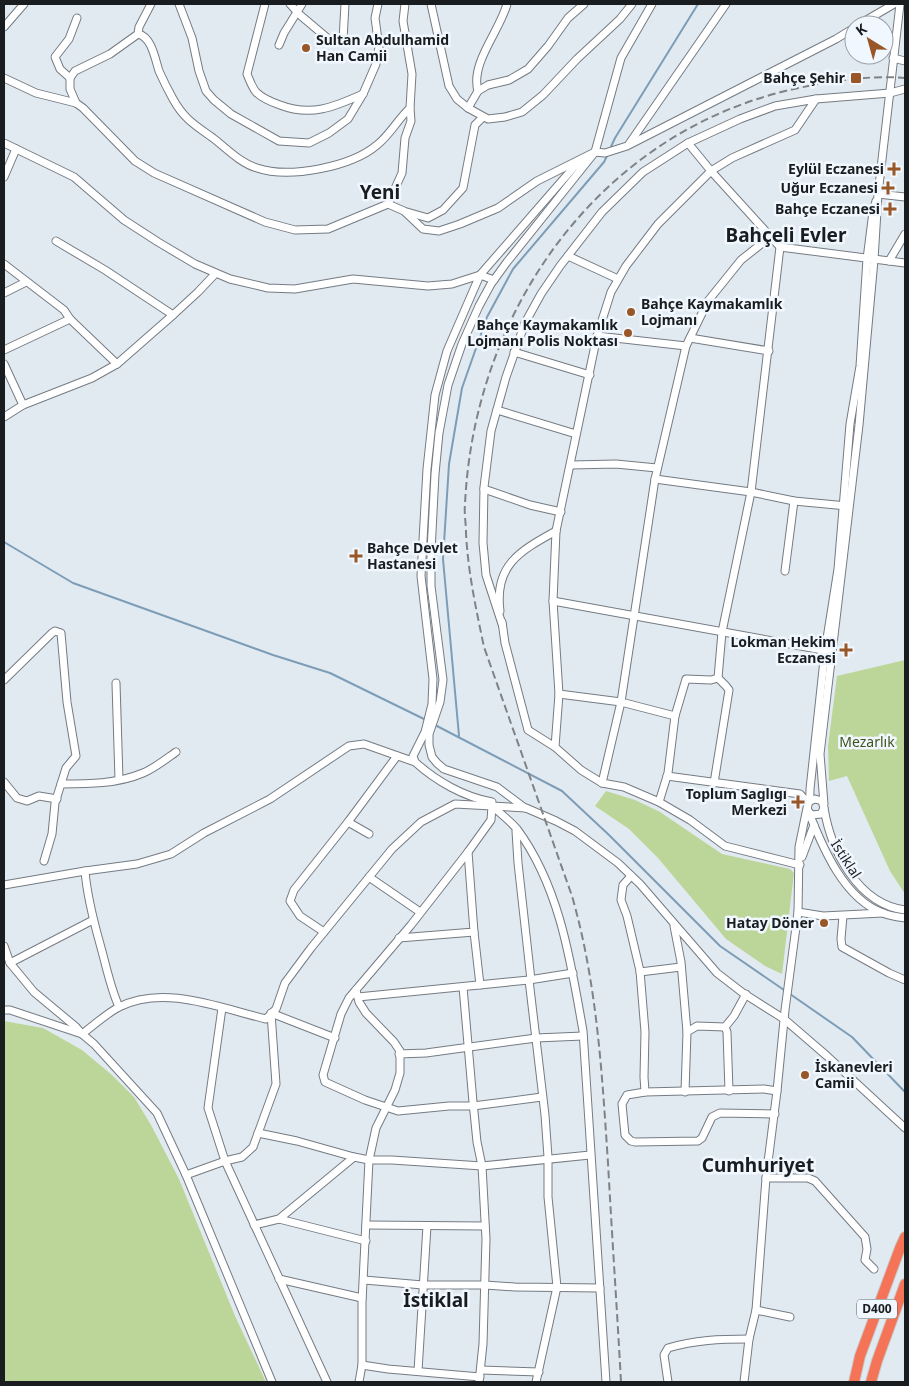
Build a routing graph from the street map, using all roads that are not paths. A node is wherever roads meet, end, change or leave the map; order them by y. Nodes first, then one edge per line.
1 (24, 4) edge
2 (151, 4) edge
3 (178, 4) edge
4 (265, 4) edge
5 (290, 4) edge
6 (302, 4) edge
7 (345, 4) edge
8 (378, 4) edge
9 (405, 4) edge
10 (431, 4) edge
11 (507, 4) edge
12 (584, 4) edge
13 (632, 4) edge
14 (652, 4) edge
15 (726, 4) edge
16 (894, 4) edge
17 (900, 4) edge
18 (297, 12) junction
19 (875, 15) edge
20 (77, 18) dead end
21 (4, 27) edge
22 (138, 34) junction
23 (844, 34) edge
24 (279, 45) dead end
25 (894, 50) edge
26 (892, 65) edge
27 (4, 78) edge
28 (70, 78) junction
29 (905, 89) edge
30 (478, 92) junction
31 (890, 92) junction
32 (362, 94) junction
33 (816, 99) junction
34 (76, 103) junction
35 (410, 108) junction
36 (468, 108) junction
37 (483, 117) junction
38 (4, 143) edge
39 (688, 143) junction
40 (624, 147) junction
41 (16, 149) junction
42 (595, 152) junction
43 (711, 171) junction
44 (4, 177) edge
45 (878, 194) junction
46 (905, 197) edge
47 (388, 204) junction
48 (404, 211) junction
49 (905, 234) edge
50 (770, 237) junction
51 (56, 241) dead end
52 (780, 247) junction
53 (568, 256) junction
54 (871, 259) junction
55 (889, 261) junction
56 (905, 262) edge
57 (4, 264) edge
58 (215, 274) junction
59 (480, 275) junction
60 (618, 279) junction
61 (494, 280) junction
62 (26, 282) junction
63 (4, 293) edge
64 (172, 315) junction
65 (70, 318) junction
66 (597, 336) junction
67 (690, 338) junction
68 (686, 346) junction
69 (4, 350) edge
70 (769, 351) junction
71 (514, 352) junction
72 (4, 364) edge
73 (117, 364) junction
74 (590, 375) junction
75 (23, 405) junction
76 (497, 410) junction
77 (4, 417) edge
78 (850, 424) junction
79 (858, 425) junction
80 (576, 434) junction
81 (571, 465) junction
82 (657, 468) junction
83 (654, 479) junction
84 (484, 489) junction
85 (751, 492) junction
86 (794, 501) junction
87 (846, 506) junction
88 (561, 512) junction
89 (556, 531) junction
90 (785, 571) dead end
91 (552, 601) junction
92 (633, 615) junction
93 (502, 624) junction
94 (722, 632) junction
95 (828, 651) junction
96 (718, 678) junction
97 (4, 680) edge
98 (116, 683) dead end
99 (558, 694) junction
100 (622, 702) junction
101 (435, 706) junction
102 (675, 716) junction
103 (427, 732) junction
104 (555, 747) junction
105 (176, 752) dead end
106 (397, 756) junction
107 (415, 762) junction
108 (667, 776) junction
109 (119, 779) junction
110 (4, 782) edge
111 (602, 783) junction
112 (714, 783) junction
113 (61, 784) junction
114 (57, 798) junction
115 (659, 802) junction
116 (492, 806) junction
117 (808, 806) junction
118 (526, 808) junction
119 (823, 809) junction
120 (348, 822) junction
121 (814, 826) junction
122 (516, 828) junction
123 (368, 834) dead end
124 (468, 852) junction
125 (44, 861) dead end
126 (800, 864) junction
127 (85, 871) junction
128 (631, 876) junction
129 (369, 877) junction
130 (4, 885) edge
131 (905, 910) edge
132 (420, 912) junction
133 (798, 912) junction
134 (883, 913) junction
135 (843, 916) junction
136 (905, 918) edge
137 (93, 920) junction
138 (674, 923) junction
139 (324, 932) junction
140 (474, 932) junction
141 (399, 938) junction
142 (4, 946) edge
143 (6, 956) edge
144 (10, 963) junction
145 (681, 967) junction
146 (640, 972) junction
147 (573, 973) junction
148 (530, 980) junction
149 (905, 980) edge
150 (480, 985) junction
151 (463, 987) junction
152 (357, 994) junction
153 (746, 994) junction
154 (120, 1007) junction
155 (222, 1008) junction
156 (4, 1010) edge
157 (272, 1013) junction
158 (784, 1019) junction
159 (725, 1027) junction
160 (687, 1032) junction
161 (82, 1034) junction
162 (583, 1036) junction
163 (334, 1038) junction
164 (536, 1038) junction
165 (468, 1047) junction
166 (400, 1054) junction
167 (729, 1091) junction
168 (778, 1091) junction
169 (645, 1092) junction
170 (685, 1092) junction
171 (542, 1097) junction
172 (473, 1106) junction
173 (386, 1108) junction
174 (775, 1114) junction
175 (905, 1128) edge
176 (258, 1133) junction
177 (590, 1155) junction
178 (354, 1157) junction
179 (548, 1159) junction
180 (369, 1160) junction
181 (225, 1161) junction
182 (482, 1166) junction
183 (186, 1175) junction
184 (766, 1178) junction
185 (279, 1219) junction
186 (254, 1225) junction
187 (366, 1225) junction
188 (427, 1226) junction
189 (485, 1226) junction
190 (905, 1237) edge
191 (366, 1241) junction
192 (874, 1269) dead end
193 (279, 1280) junction
194 (364, 1280) junction
195 (905, 1284) edge
196 (423, 1285) junction
197 (485, 1285) junction
198 (557, 1287) junction
199 (600, 1288) junction
200 (362, 1298) junction
201 (756, 1310) junction
202 (790, 1317) dead end
203 (749, 1339) junction
204 (362, 1364) junction
205 (418, 1371) junction
206 (539, 1372) junction
207 (480, 1376) edge
208 (272, 1382) edge
209 (327, 1382) edge
210 (359, 1382) edge
211 (536, 1382) edge
212 (606, 1382) edge
213 (668, 1382) edge
214 (744, 1382) edge
215 (854, 1382) edge
216 (871, 1382) edge

1 - 21 street
2 - 22 street
3 - 32 street
4 - 32 street
5 - 18 street
6 - 18 street
7 - 18 street
8 - 32 street
9 - 35 street
10 - 36 street
11 - 30 street
12 - 30 street
13 - 37 street
14 - 42 street
15 - 40 street
16 - 19 street
17 - 25 street
18 - 24 street
20 - 28 street
22 - 28 street
22 - 35 street
23 - 40 street
26 - 31 street
27 - 34 street
28 - 34 street
29 - 31 street
30 - 36 street
31 - 33 street
31 - 45 street
33 - 39 street
33 - 43 street
34 - 47 street
35 - 47 street
36 - 37 street
37 - 48 street
38 - 41 street
39 - 43 street
39 - 53 street
40 - 42 street
41 - 44 street
41 - 58 street
42 - 48 street
42 - 59 street
42 - 61 street
43 - 50 street
43 - 60 street
45 - 46 street
45 - 54 street
47 - 48 street
49 - 55 street
50 - 52 street
50 - 67 street
51 - 64 street
52 - 54 street
52 - 70 street
53 - 60 street
53 - 71 street
54 - 55 street
54 - 78 street
54 - 79 street
55 - 56 street
57 - 62 street
58 - 59 street
58 - 64 street
59 - 61 street
59 - 101 street
60 - 66 street
61 - 101 street
62 - 63 street
62 - 65 street
64 - 73 street
65 - 69 street
65 - 73 street
66 - 68 street
66 - 74 street
67 - 68 street
67 - 70 street
68 - 82 street
70 - 85 street
71 - 74 street
71 - 76 street
72 - 75 street
73 - 75 street
74 - 80 street
75 - 77 street
76 - 80 street
76 - 84 street
78 - 79 street
78 - 87 street
79 - 87 street
80 - 81 street
81 - 82 street
81 - 88 street
82 - 83 street
83 - 85 street
83 - 92 street
84 - 88 street
84 - 93 street
85 - 86 street
85 - 94 street
86 - 87 street
86 - 90 street
87 - 95 street
88 - 89 street
89 - 91 street
89 - 93 street
91 - 92 street
91 - 99 street
92 - 94 street
92 - 100 street
93 - 104 street
94 - 95 street
94 - 96 street
95 - 117 street
95 - 119 street
96 - 102 street
96 - 112 street
97 - 113 street
98 - 109 street
99 - 100 street
99 - 104 street
100 - 102 street
100 - 111 street
101 - 103 street
102 - 108 street
103 - 107 street
103 - 118 street
104 - 111 street
105 - 109 street
106 - 107 street
106 - 120 street
106 - 127 street
107 - 118 street
108 - 112 street
108 - 115 street
109 - 113 street
110 - 114 street
111 - 115 street
112 - 117 street
113 - 114 street
114 - 125 street
115 - 126 street
116 - 118 street
116 - 122 street
116 - 124 street
116 - 129 street
117 - 119 street
117 - 119 street
117 - 121 street, İstiklal
117 - 126 street
118 - 128 street
119 - 121 street
119 - 131 street
120 - 123 street
120 - 139 street
121 - 126 street
121 - 134 street, İstiklal
122 - 147 street
122 - 148 street
124 - 132 street
124 - 140 street
126 - 133 street
127 - 130 street
127 - 137 street
128 - 138 street
128 - 146 street
129 - 132 street
129 - 139 street
132 - 141 street
133 - 135 street
133 - 158 street
134 - 135 street
134 - 136 street, İstiklal
135 - 149 street
137 - 144 street
137 - 154 street
138 - 145 street
138 - 153 street
139 - 157 street
140 - 141 street
140 - 150 street
141 - 152 street
142 - 143 street
143 - 144 street
144 - 161 street
145 - 146 street
145 - 160 street
146 - 169 street
147 - 148 street
147 - 162 street
148 - 150 street
148 - 164 street
150 - 151 street
151 - 152 street
151 - 165 street
152 - 163 street
152 - 166 street
153 - 158 street
153 - 159 street
154 - 155 street
154 - 161 street
155 - 157 street
155 - 181 street
156 - 161 street
157 - 163 street
157 - 176 street
158 - 168 street
158 - 175 street
159 - 160 street
159 - 167 street
160 - 170 street
161 - 183 street
162 - 164 street
162 - 177 street
163 - 173 street
164 - 165 street
164 - 171 street
165 - 166 street
165 - 172 street
166 - 173 street
167 - 168 street
167 - 170 street
168 - 174 street
169 - 170 street
169 - 174 street
171 - 172 street
171 - 179 street
172 - 173 street
172 - 182 street
173 - 180 street
174 - 184 street
176 - 178 street
176 - 181 street
177 - 179 street
177 - 199 street
178 - 180 street
178 - 185 street
179 - 182 street
179 - 198 street
180 - 182 street
180 - 187 street
181 - 183 street
181 - 186 street
182 - 189 street
183 - 208 street
184 - 192 street
184 - 201 street
185 - 186 street
185 - 191 street
186 - 193 street
187 - 188 street
187 - 191 street
188 - 189 street
188 - 196 street
189 - 197 street
190 - 215 highway, D400
191 - 194 street
193 - 200 street
193 - 209 street
194 - 196 street
194 - 200 street
195 - 216 highway, D400
196 - 197 street
196 - 205 street
197 - 198 street
197 - 207 street
198 - 199 street
198 - 206 street
199 - 212 street
200 - 204 street
201 - 202 street
201 - 203 street
203 - 213 street
203 - 214 street
204 - 205 street
204 - 210 street
205 - 207 street
206 - 207 street
206 - 211 street

